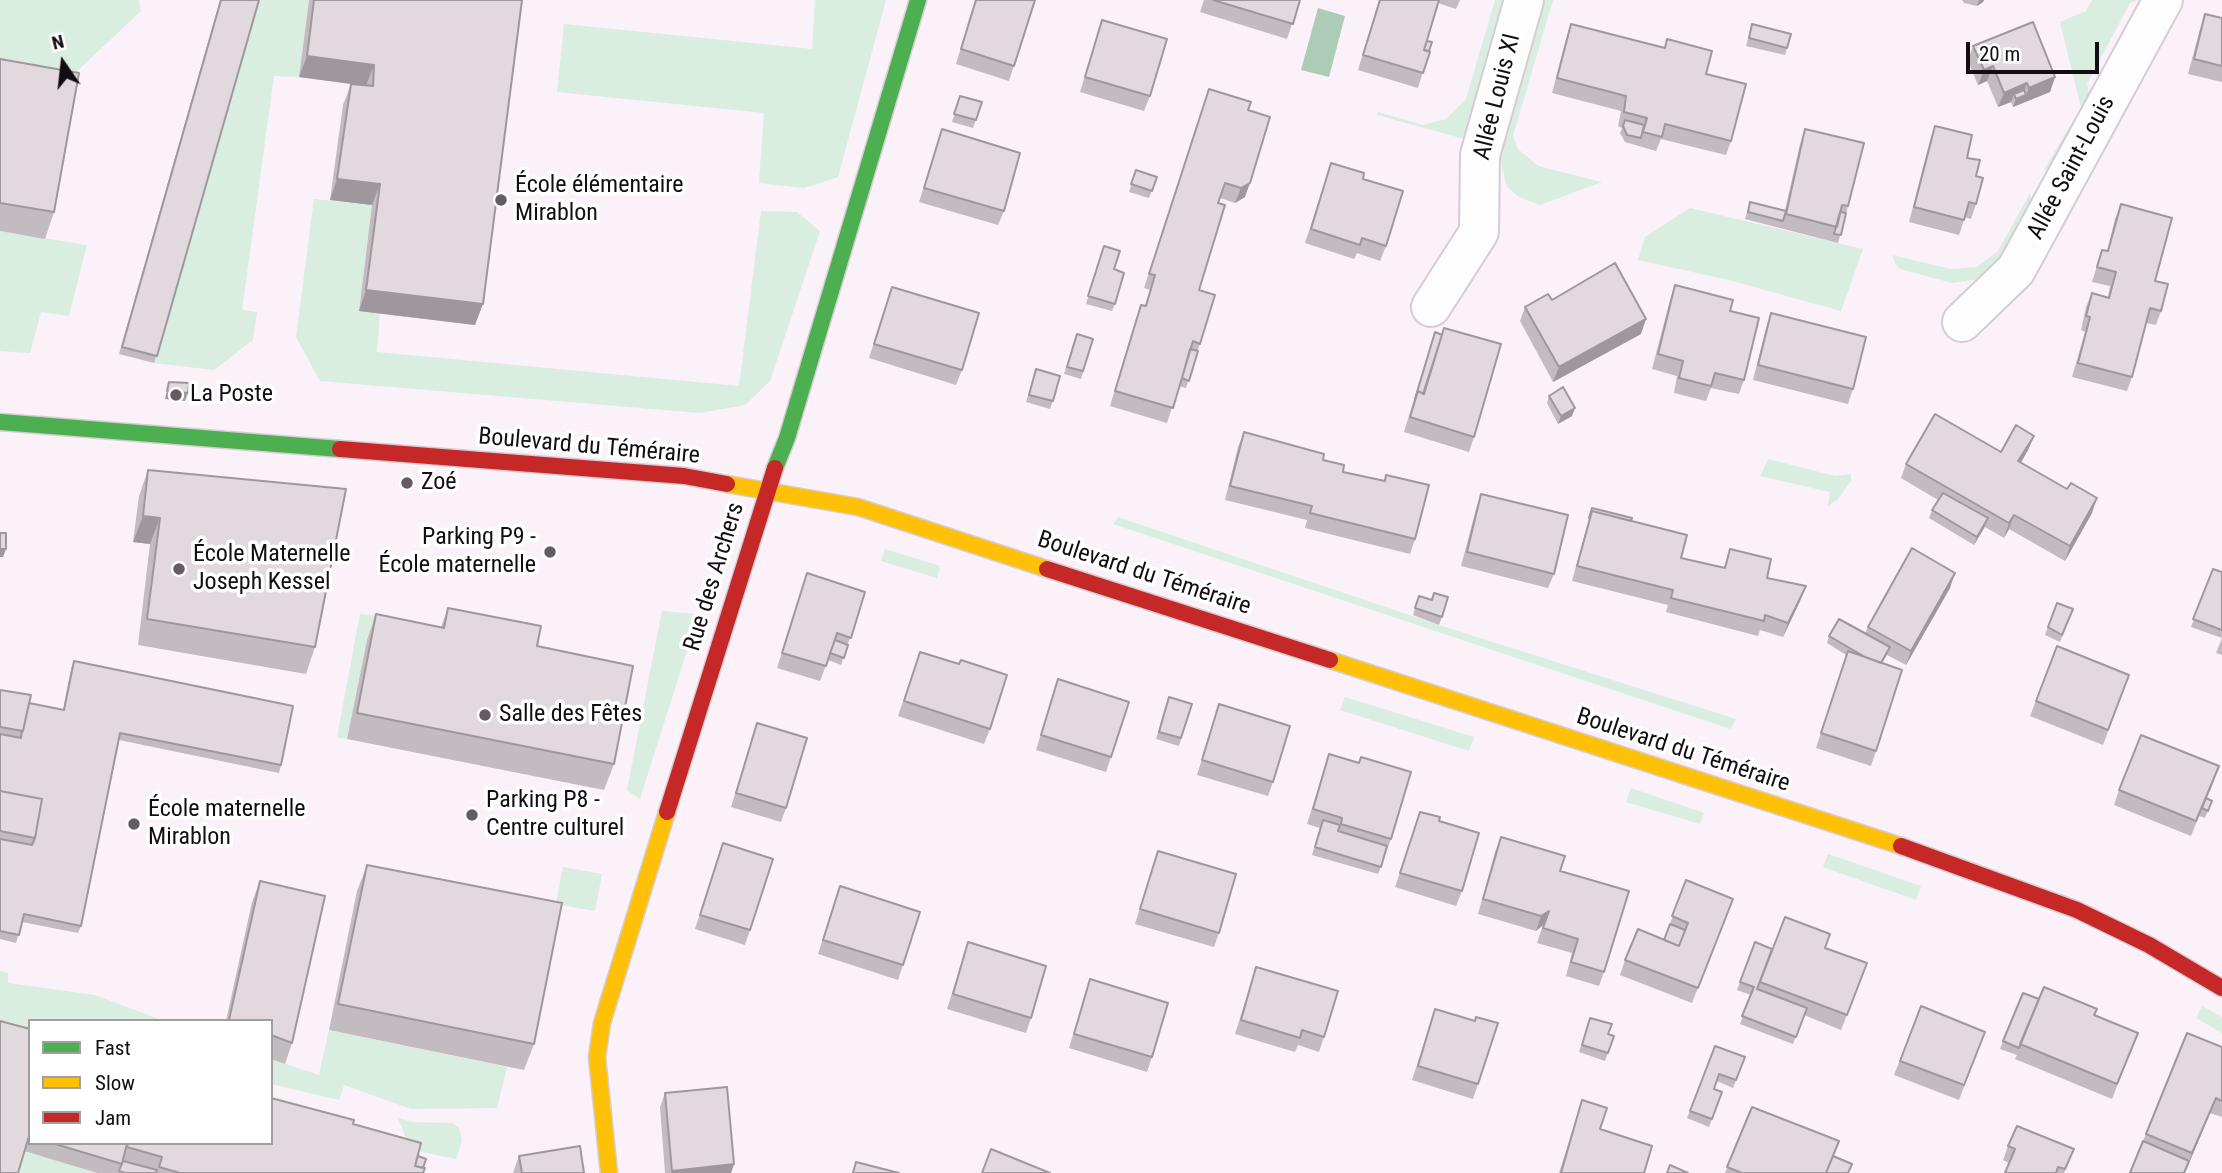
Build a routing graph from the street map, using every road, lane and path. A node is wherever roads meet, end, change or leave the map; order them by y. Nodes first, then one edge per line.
1 (918, 0) edge
2 (1524, 0) edge
3 (2163, 0) edge
4 (1431, 307) dead end
5 (1962, 322) dead end
6 (0, 422) edge
7 (766, 489) junction
8 (2222, 988) edge
9 (609, 1173) edge

1 - 7 main road, Rue des Archers
2 - 4 street, Allée Louis XI
3 - 5 street, Allée Saint-Louis
6 - 7 main road, Boulevard du Téméraire
7 - 8 main road, Boulevard du Téméraire
7 - 9 main road, Rue des Archers

